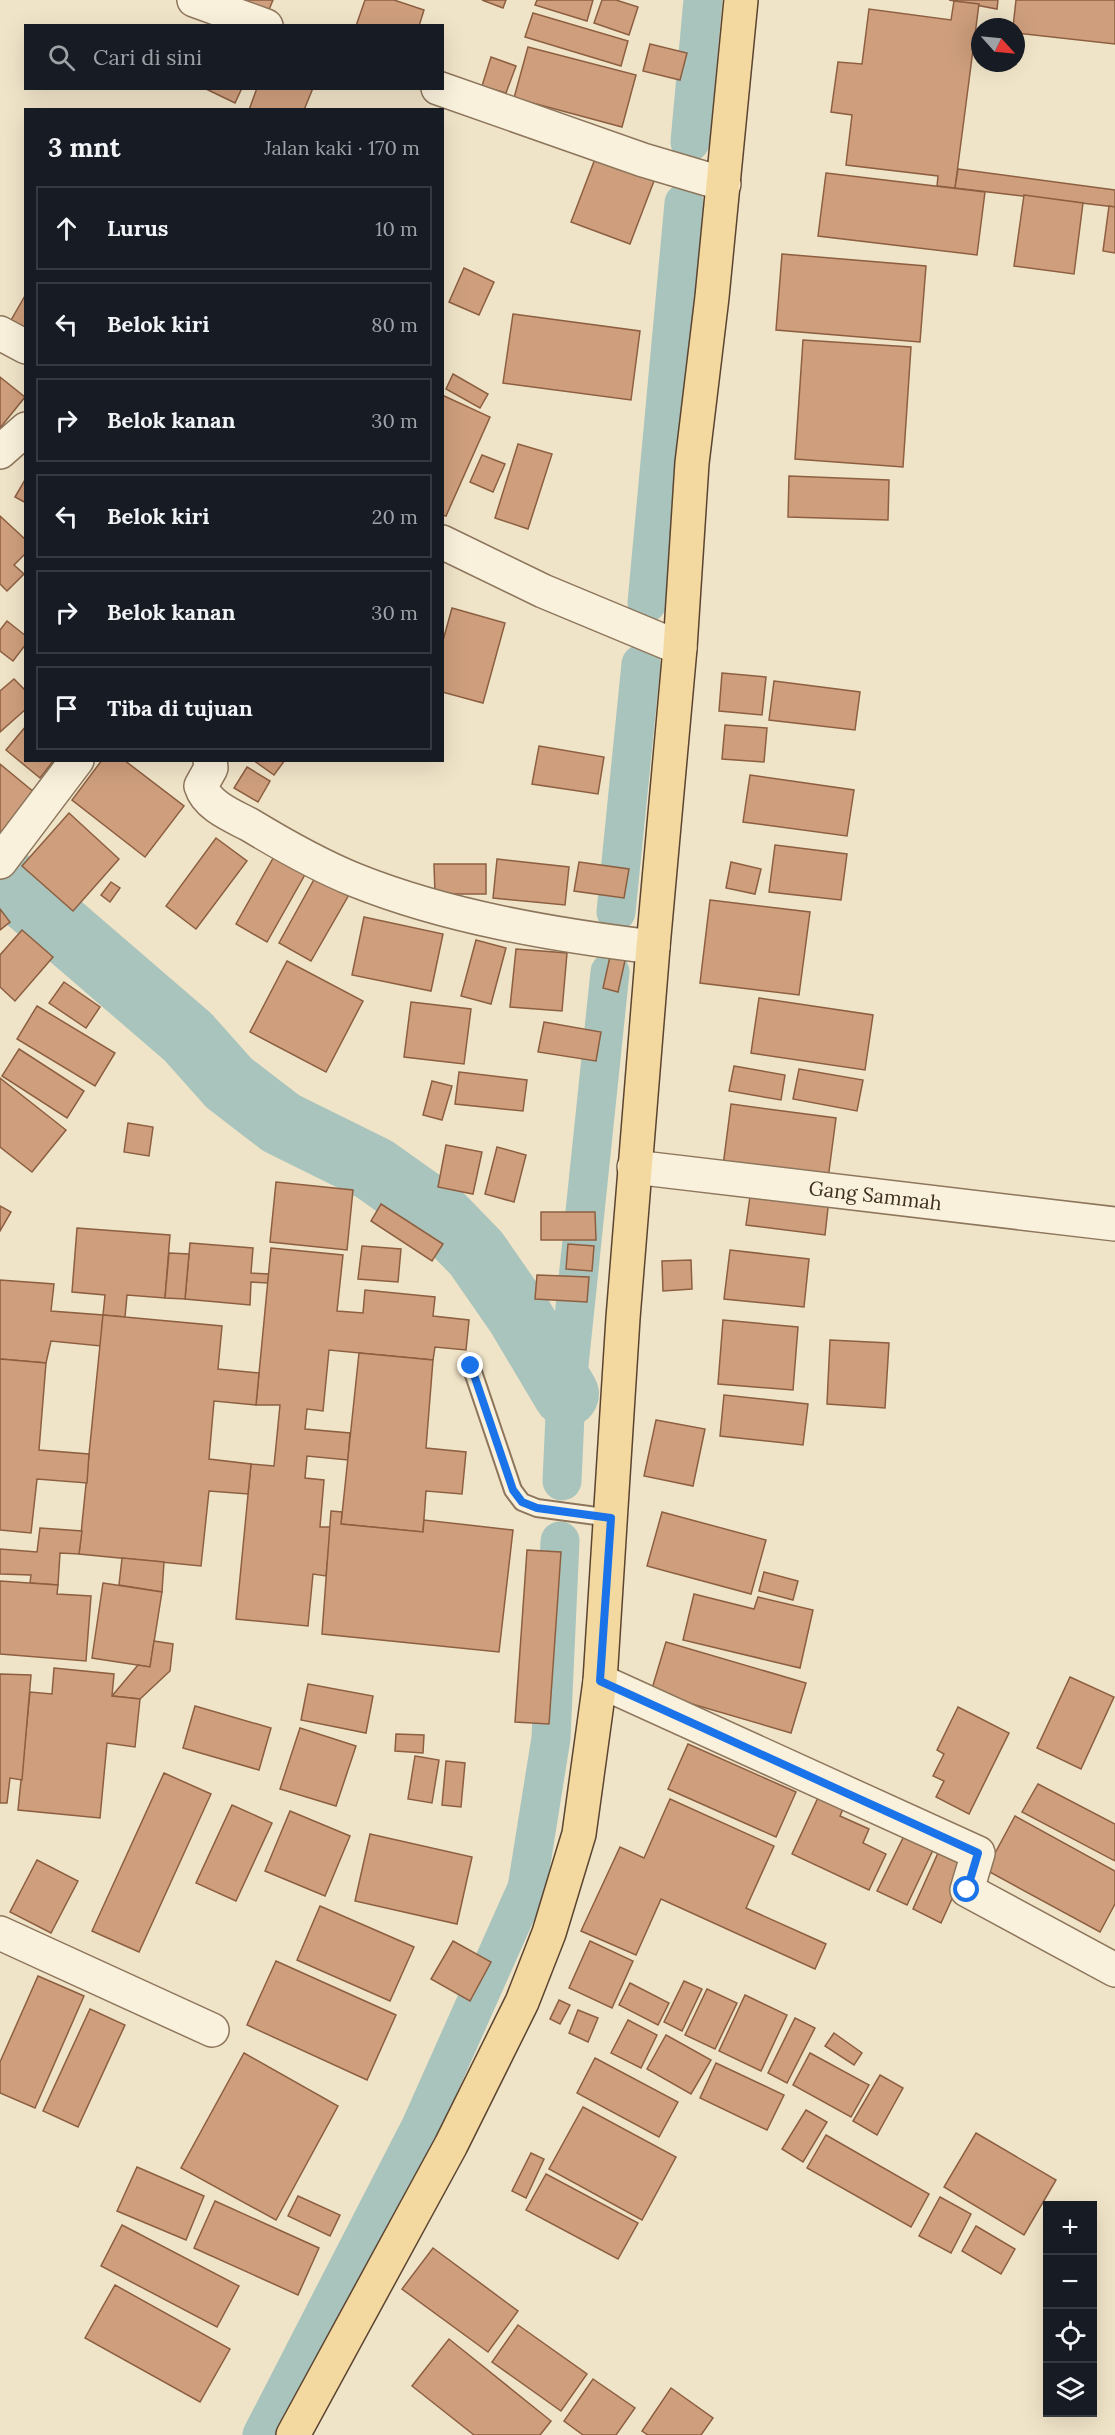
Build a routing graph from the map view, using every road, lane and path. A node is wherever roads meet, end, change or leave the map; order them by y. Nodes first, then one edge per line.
1 (194, 0) edge
2 (741, 0) edge
3 (260, 24) edge
4 (444, 90) edge
5 (724, 184) junction
6 (0, 333) edge
7 (24, 346) edge
8 (24, 431) edge
9 (0, 452) edge
10 (444, 543) edge
11 (680, 648) junction
12 (75, 762) edge
13 (210, 762) edge
14 (4, 857) edge
15 (652, 947) junction
16 (634, 1167) junction
17 (1115, 1224) edge
18 (471, 1366) dead end
19 (611, 1518) junction
20 (600, 1681) junction
21 (0, 1933) edge
22 (1115, 1970) edge
23 (212, 2030) dead end
24 (293, 2435) edge

1 - 3 street
2 - 5 main road
4 - 5 street
5 - 11 main road
6 - 7 street
8 - 9 street
10 - 11 street
11 - 15 main road
12 - 14 street
13 - 15 street
15 - 16 main road
16 - 17 street, Gang Sammah
16 - 19 main road
18 - 19 lane
19 - 20 main road
20 - 22 street
20 - 24 main road
21 - 23 street

